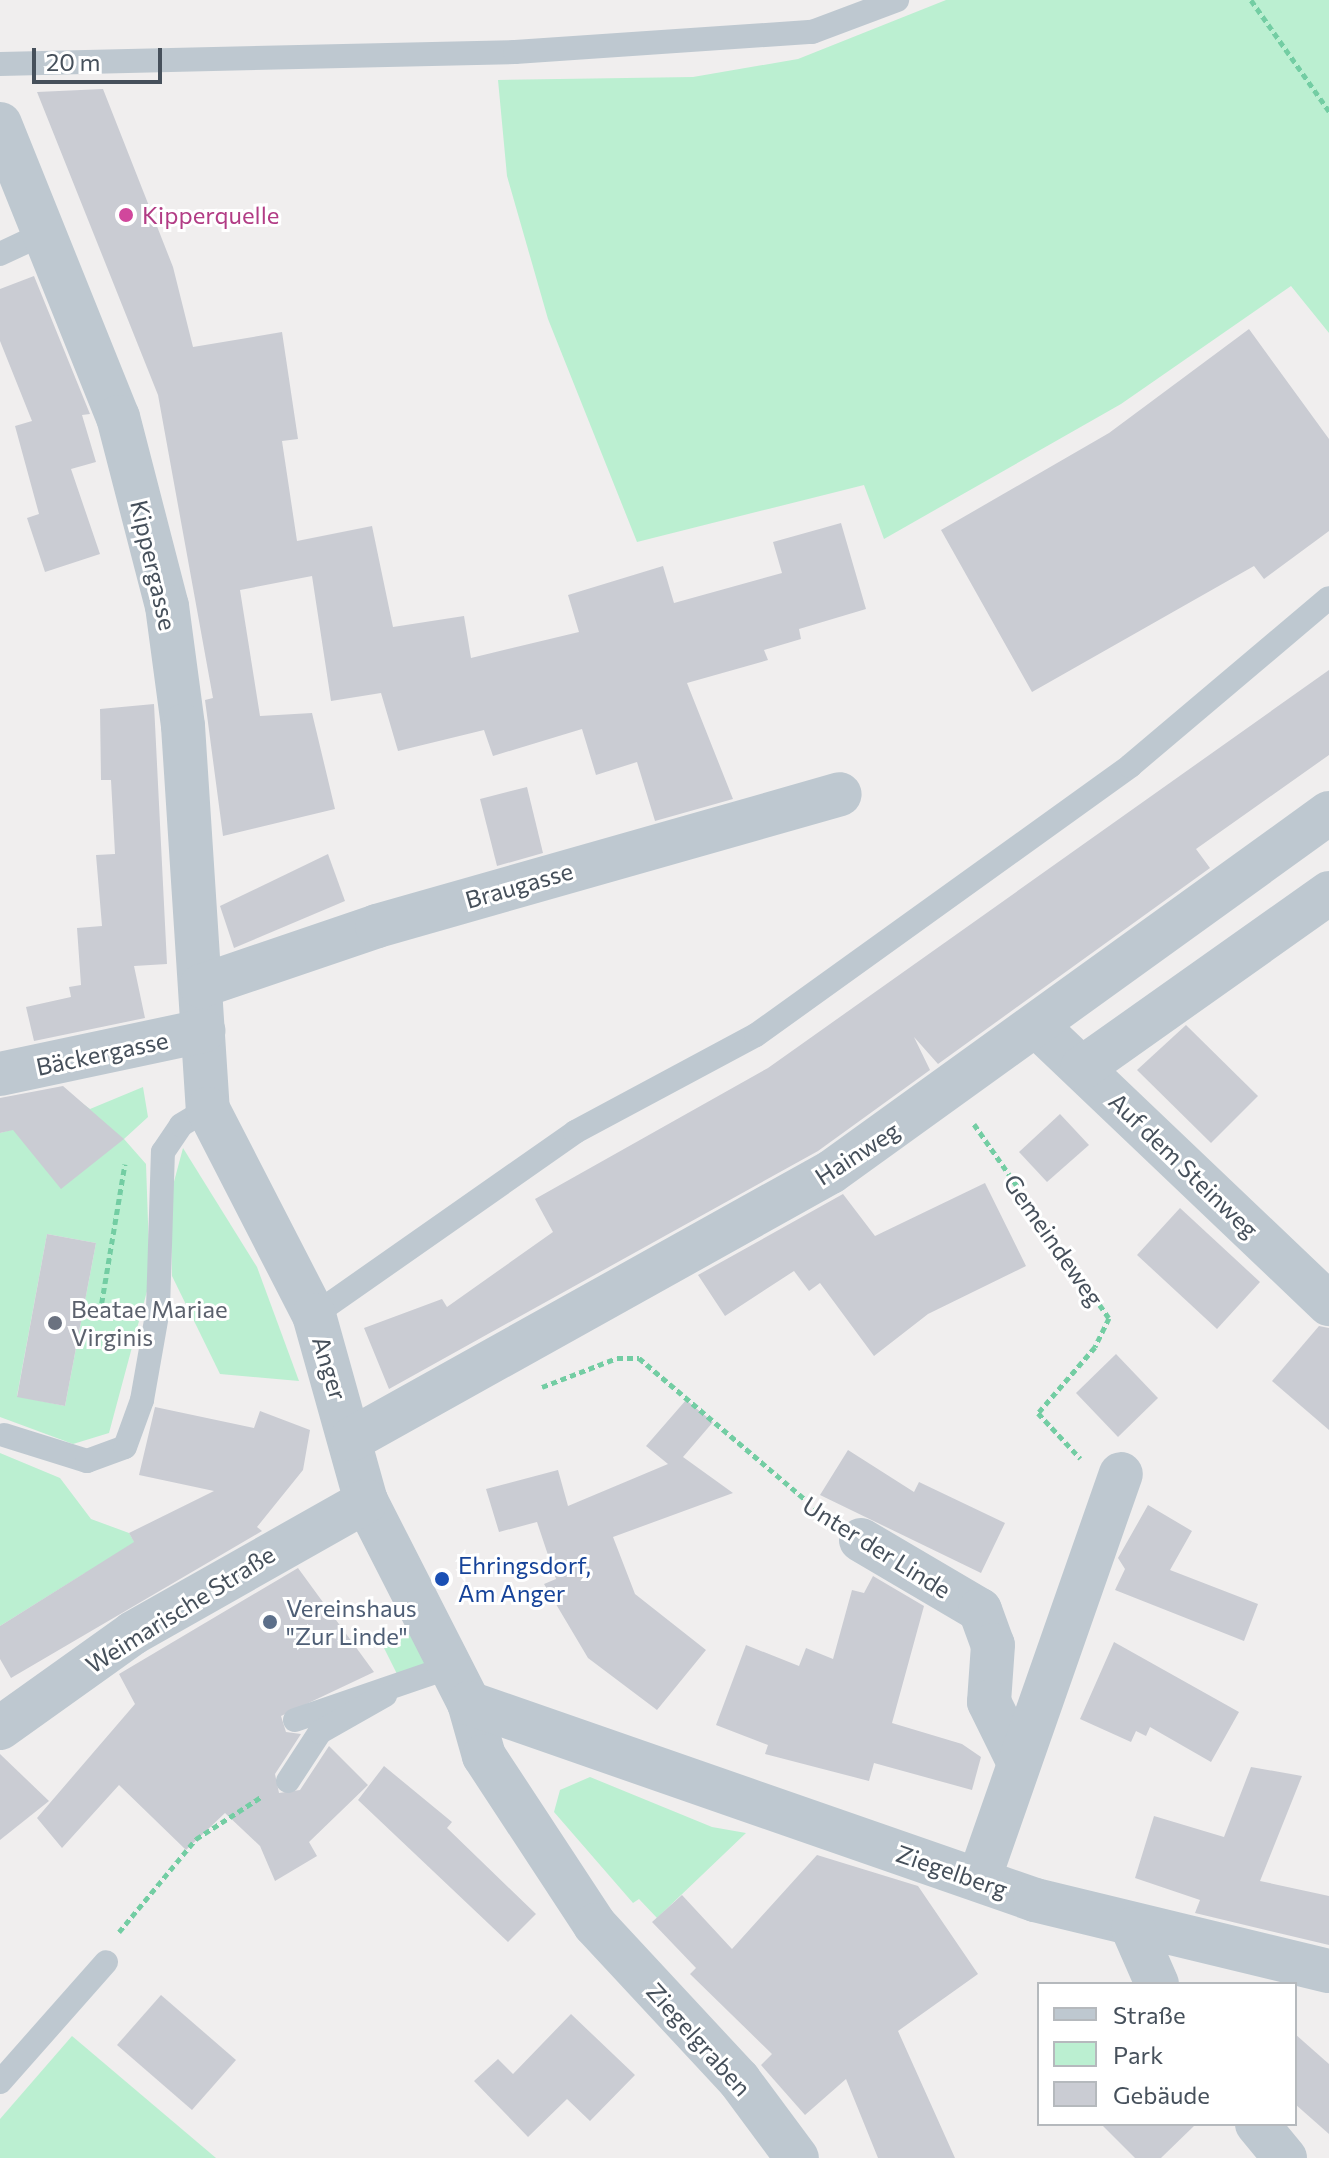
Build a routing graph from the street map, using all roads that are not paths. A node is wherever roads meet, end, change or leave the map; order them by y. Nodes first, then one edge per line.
1 (897, 0) edge
2 (0, 64) edge
3 (0, 124) edge
4 (47, 232) junction
5 (0, 254) edge
6 (1329, 598) edge
7 (840, 794) dead end
8 (1329, 813) edge
9 (1329, 893) edge
10 (201, 986) junction
11 (1038, 1027) junction
12 (203, 1031) junction
13 (1082, 1068) junction
14 (0, 1074) edge
15 (208, 1109) junction
16 (1329, 1304) edge
17 (314, 1315) junction
18 (4, 1435) dead end
19 (352, 1439) junction
20 (1117, 1484) road end
21 (366, 1501) junction
22 (861, 1540) road end
23 (459, 1685) junction
24 (394, 1690) junction
25 (295, 1720) dead end
26 (0, 1728) edge
27 (1017, 1759) junction
28 (288, 1781) road end
29 (979, 1879) junction
30 (595, 1925) joint
31 (1133, 1929) junction
32 (106, 1962) road end
33 (1329, 1971) edge
34 (1156, 1982) edge
35 (0, 2082) edge
36 (1259, 2126) edge
37 (797, 2158) edge
38 (1285, 2158) edge

1 - 2 lane
3 - 4 street, Kippergasse
4 - 5 lane
4 - 10 street, Kippergasse
6 - 17 lane
7 - 10 street, Braugasse
8 - 11 street, Hainweg
9 - 13 street
10 - 12 street, Kippergasse
11 - 13 street, Auf dem Steinweg
11 - 19 street, Hainweg
12 - 14 street, Bäckergasse
12 - 15 street, Anger
13 - 16 street, Auf dem Steinweg
15 - 17 street, Anger
15 - 18 lane
17 - 19 street, Anger
19 - 21 street, Anger
20 - 27 street
21 - 23 street, Anger
21 - 26 street, Weimarische Straße
22 - 27 street, Unter der Linde
23 - 24 lane
23 - 29 street, Ziegelberg
23 - 30 street, Anger
24 - 25 lane
24 - 28 lane
27 - 29 street
29 - 31 street, Ziegelberg
30 - 37 street, Ziegelgraben
31 - 33 street, Ziegelberg
31 - 34 street
32 - 35 lane
36 - 38 street

